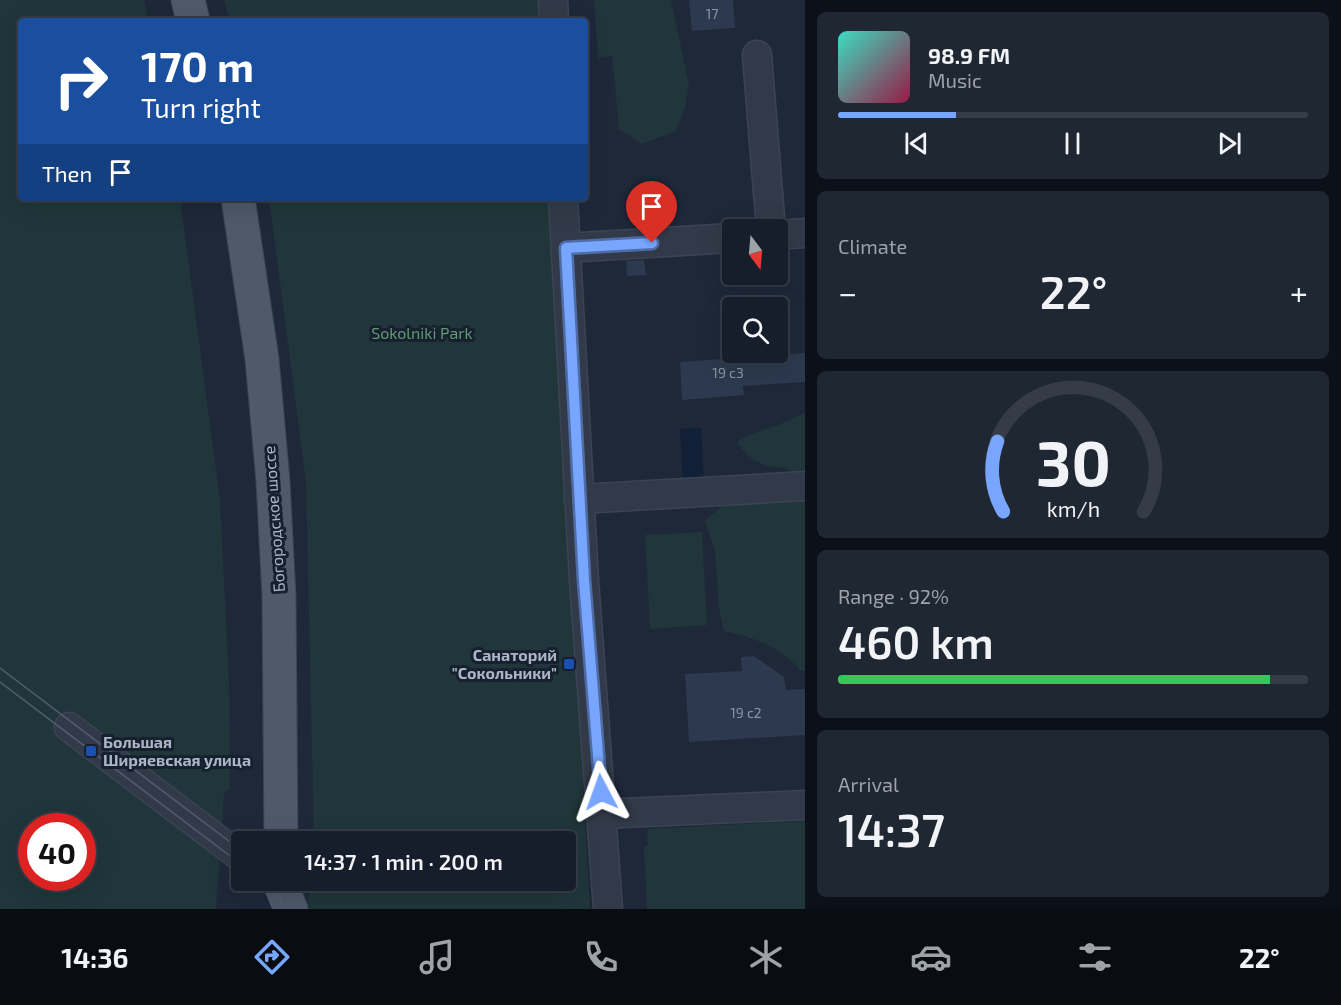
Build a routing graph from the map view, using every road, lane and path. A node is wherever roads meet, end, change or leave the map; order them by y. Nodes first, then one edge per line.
1 (188, 0) edge
2 (553, 0) edge
3 (193, 18) edge
4 (554, 18) edge
5 (757, 55) dead end
6 (238, 201) edge
7 (563, 201) edge
8 (770, 219) edge
9 (805, 233) edge
10 (788, 234) edge
11 (722, 239) edge
12 (566, 248) junction
13 (805, 486) edge
14 (579, 499) junction
15 (69, 727) dead end
16 (805, 805) edge
17 (602, 814) junction
18 (281, 831) edge
19 (231, 850) edge
20 (608, 909) edge

1 - 3 main road
2 - 4 street
5 - 8 street
6 - 18 main road, Богородское шоссе
7 - 12 street
9 - 10 street
11 - 12 street
12 - 14 street
13 - 14 street
14 - 17 street
15 - 19 street
16 - 17 street
17 - 20 street

